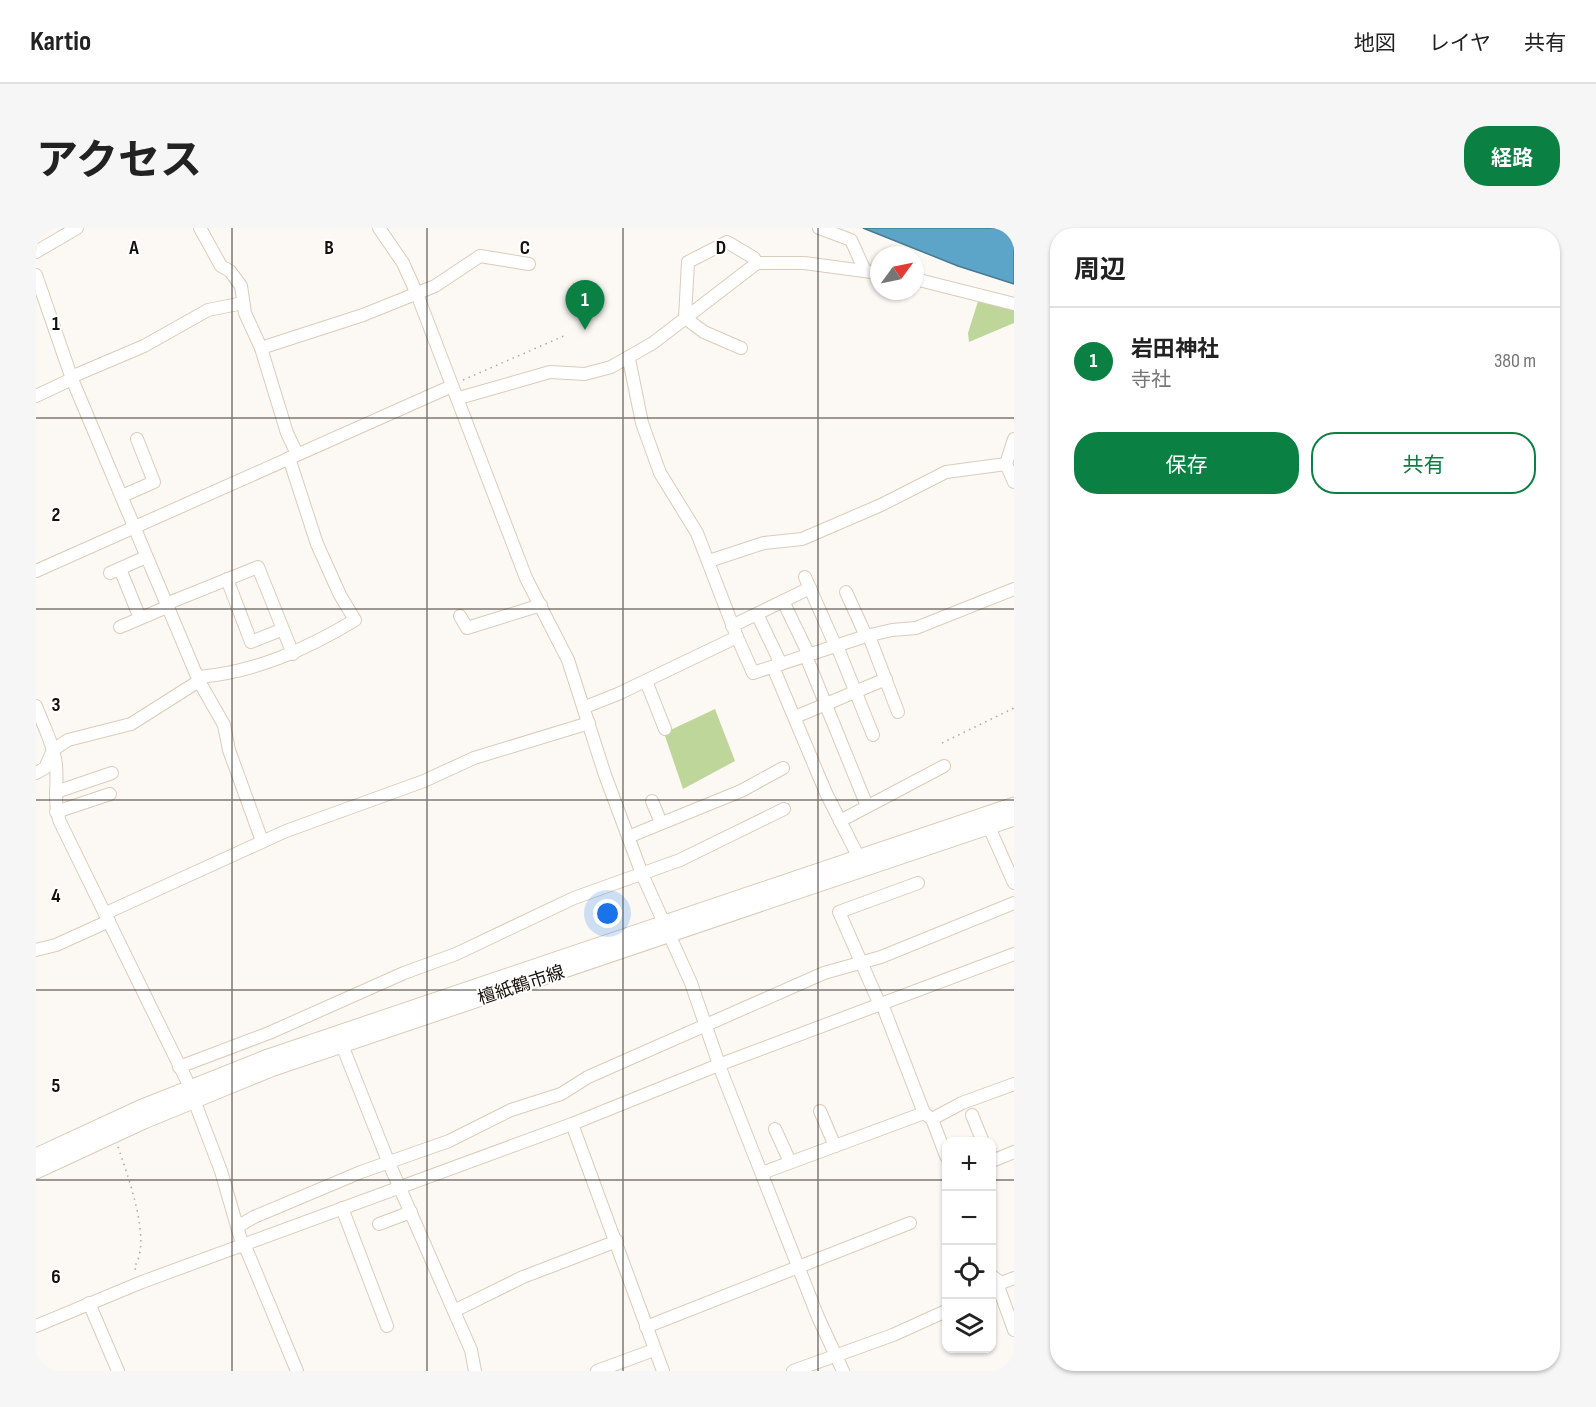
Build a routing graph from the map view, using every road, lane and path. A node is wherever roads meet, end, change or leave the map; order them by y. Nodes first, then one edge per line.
1 (77, 228) edge
2 (200, 228) edge
3 (379, 228) edge
4 (819, 228) edge
5 (36, 252) edge
6 (758, 263) junction
7 (529, 264) dead end
8 (865, 271) junction
9 (870, 272) edge
10 (36, 275) edge
11 (924, 281) edge
12 (417, 294) junction
13 (243, 303) junction
14 (1014, 304) edge
15 (685, 318) junction
16 (567, 335) dead end
17 (261, 348) junction
18 (741, 348) dead end
19 (628, 359) junction
20 (72, 378) junction
21 (452, 386) junction
22 (36, 396) edge
23 (459, 398) junction
24 (137, 439) dead end
25 (1014, 439) edge
26 (293, 456) junction
27 (1006, 464) junction
28 (1014, 482) edge
29 (122, 496) junction
30 (135, 526) junction
31 (146, 557) junction
32 (709, 561) junction
33 (36, 571) edge
34 (227, 579) junction
35 (1014, 589) edge
36 (846, 592) dead end
37 (783, 601) junction
38 (166, 605) junction
39 (541, 605) junction
40 (757, 614) junction
41 (460, 616) dead end
42 (140, 618) junction
43 (120, 627) dead end
44 (281, 630) junction
45 (734, 631) junction
46 (867, 636) junction
47 (836, 646) junction
48 (293, 654) junction
49 (807, 656) junction
50 (777, 666) junction
51 (199, 679) junction
52 (886, 679) junction
53 (646, 681) junction
54 (855, 692) junction
55 (826, 704) junction
56 (36, 706) edge
57 (585, 707) junction
58 (1014, 708) edge
59 (898, 712) dead end
60 (795, 717) junction
61 (589, 723) junction
62 (665, 729) dead end
63 (873, 735) dead end
64 (942, 743) dead end
65 (53, 750) junction
66 (944, 766) dead end
67 (783, 768) dead end
68 (36, 773) edge
69 (112, 773) dead end
70 (56, 792) junction
71 (110, 794) dead end
72 (652, 801) dead end
73 (1014, 805) edge
74 (867, 806) junction
75 (784, 809) dead end
76 (56, 812) junction
77 (1014, 818) edge
78 (840, 821) junction
79 (661, 823) junction
80 (989, 827) junction
81 (628, 837) junction
82 (262, 841) junction
83 (859, 858) junction
84 (642, 874) junction
85 (918, 883) dead end
86 (1014, 883) edge
87 (1014, 903) edge
88 (107, 917) junction
89 (667, 929) junction
90 (36, 950) edge
91 (1014, 954) edge
92 (860, 961) junction
93 (881, 1005) junction
94 (706, 1023) junction
95 (342, 1045) junction
96 (721, 1064) junction
97 (179, 1067) junction
98 (1014, 1084) edge
99 (192, 1094) junction
100 (820, 1111) dead end
101 (972, 1115) dead end
102 (928, 1116) junction
103 (572, 1124) junction
104 (775, 1129) dead end
105 (113, 1135) junction
106 (980, 1137) edge
107 (835, 1146) junction
108 (942, 1147) edge
109 (1014, 1152) edge
110 (36, 1156) edge
111 (996, 1159) edge
112 (388, 1161) junction
113 (790, 1162) junction
114 (36, 1171) edge
115 (762, 1173) junction
116 (399, 1186) junction
117 (342, 1208) junction
118 (411, 1212) junction
119 (910, 1223) dead end
120 (379, 1224) dead end
121 (237, 1227) junction
122 (617, 1241) junction
123 (244, 1246) junction
124 (799, 1269) junction
125 (1014, 1278) edge
126 (142, 1282) junction
127 (996, 1284) edge
128 (996, 1286) edge
129 (89, 1303) junction
130 (454, 1311) junction
131 (942, 1313) edge
132 (36, 1326) edge
133 (387, 1326) dead end
134 (646, 1327) junction
135 (1014, 1330) edge
136 (654, 1350) junction
137 (835, 1356) junction
138 (118, 1371) edge
139 (297, 1371) edge
140 (475, 1371) edge
141 (597, 1371) edge
142 (663, 1371) edge
143 (793, 1371) edge
144 (843, 1371) edge

1 - 5 street
2 - 13 street
3 - 12 street
4 - 8 street
6 - 8 street
6 - 15 street
6 - 15 street
7 - 12 street
8 - 9 street
10 - 20 street
11 - 14 street
12 - 17 street
12 - 21 street
13 - 17 street
13 - 20 street
15 - 18 street
15 - 19 street
16 - 21 path
17 - 26 street
19 - 23 street
19 - 32 street
20 - 22 street
20 - 29 street
21 - 23 street
21 - 26 street
23 - 39 street
24 - 29 street
25 - 27 street
26 - 30 street
26 - 48 street
27 - 28 street
27 - 32 street
29 - 30 street
30 - 31 street
30 - 33 street
31 - 38 street
31 - 42 street
32 - 45 street
34 - 38 street
34 - 44 street
34 - 44 street
35 - 46 street
36 - 46 street
37 - 40 street
37 - 47 street
37 - 49 street
38 - 42 street
38 - 51 street
39 - 41 street
39 - 57 street
40 - 45 street
40 - 50 street
42 - 43 street
44 - 48 street
45 - 50 street
45 - 53 street
46 - 47 street
46 - 52 street
47 - 49 street
47 - 54 street
48 - 51 street
49 - 50 street
49 - 55 street
50 - 60 street
51 - 65 street
51 - 82 street
52 - 54 street
52 - 59 street
53 - 57 street
53 - 62 street
54 - 55 street
54 - 63 street
55 - 60 street
55 - 74 street
56 - 65 street
57 - 61 street
58 - 64 path
60 - 78 street
61 - 81 street
61 - 82 street
65 - 68 street
65 - 70 street
66 - 74 street
67 - 79 street
69 - 70 street
70 - 76 street
71 - 76 street
72 - 79 street
73 - 83 main road, 檀紙鶴市線
74 - 78 street
75 - 84 street
76 - 88 street
77 - 80 main road, 檀紙鶴市線
78 - 83 street
79 - 81 street
80 - 86 street
80 - 89 main road, 檀紙鶴市線
81 - 84 street
82 - 88 street
83 - 89 main road, 檀紙鶴市線
84 - 89 street
84 - 97 street
85 - 92 street
87 - 92 street
88 - 90 street
88 - 97 street
89 - 94 street
89 - 95 main road, 檀紙鶴市線
89 - 99 main road, 檀紙鶴市線
91 - 93 street
92 - 93 street
92 - 94 street
93 - 96 street
93 - 102 street
94 - 96 street
94 - 112 street
95 - 99 main road, 檀紙鶴市線
95 - 112 street
96 - 103 street
96 - 115 street
97 - 99 street
98 - 102 street
99 - 105 main road, 檀紙鶴市線
99 - 110 main road, 檀紙鶴市線
99 - 121 street
100 - 107 street
101 - 106 street
102 - 107 street
102 - 108 street
103 - 116 street
103 - 122 street
104 - 113 street
105 - 114 main road, 檀紙鶴市線
105 - 126 path
107 - 113 street
109 - 111 street
112 - 116 street
112 - 121 street
113 - 115 street
115 - 124 street
116 - 117 street
116 - 118 street
117 - 123 street
117 - 133 street
118 - 120 street
118 - 130 street
119 - 124 street
121 - 123 street
122 - 130 street
122 - 134 street
123 - 126 street
123 - 139 street
124 - 134 street
124 - 137 street
125 - 127 street
126 - 129 street
128 - 135 street
129 - 132 street
129 - 138 street
130 - 140 street
131 - 137 street
134 - 136 street
136 - 141 street
136 - 142 street
137 - 143 street
137 - 144 street

